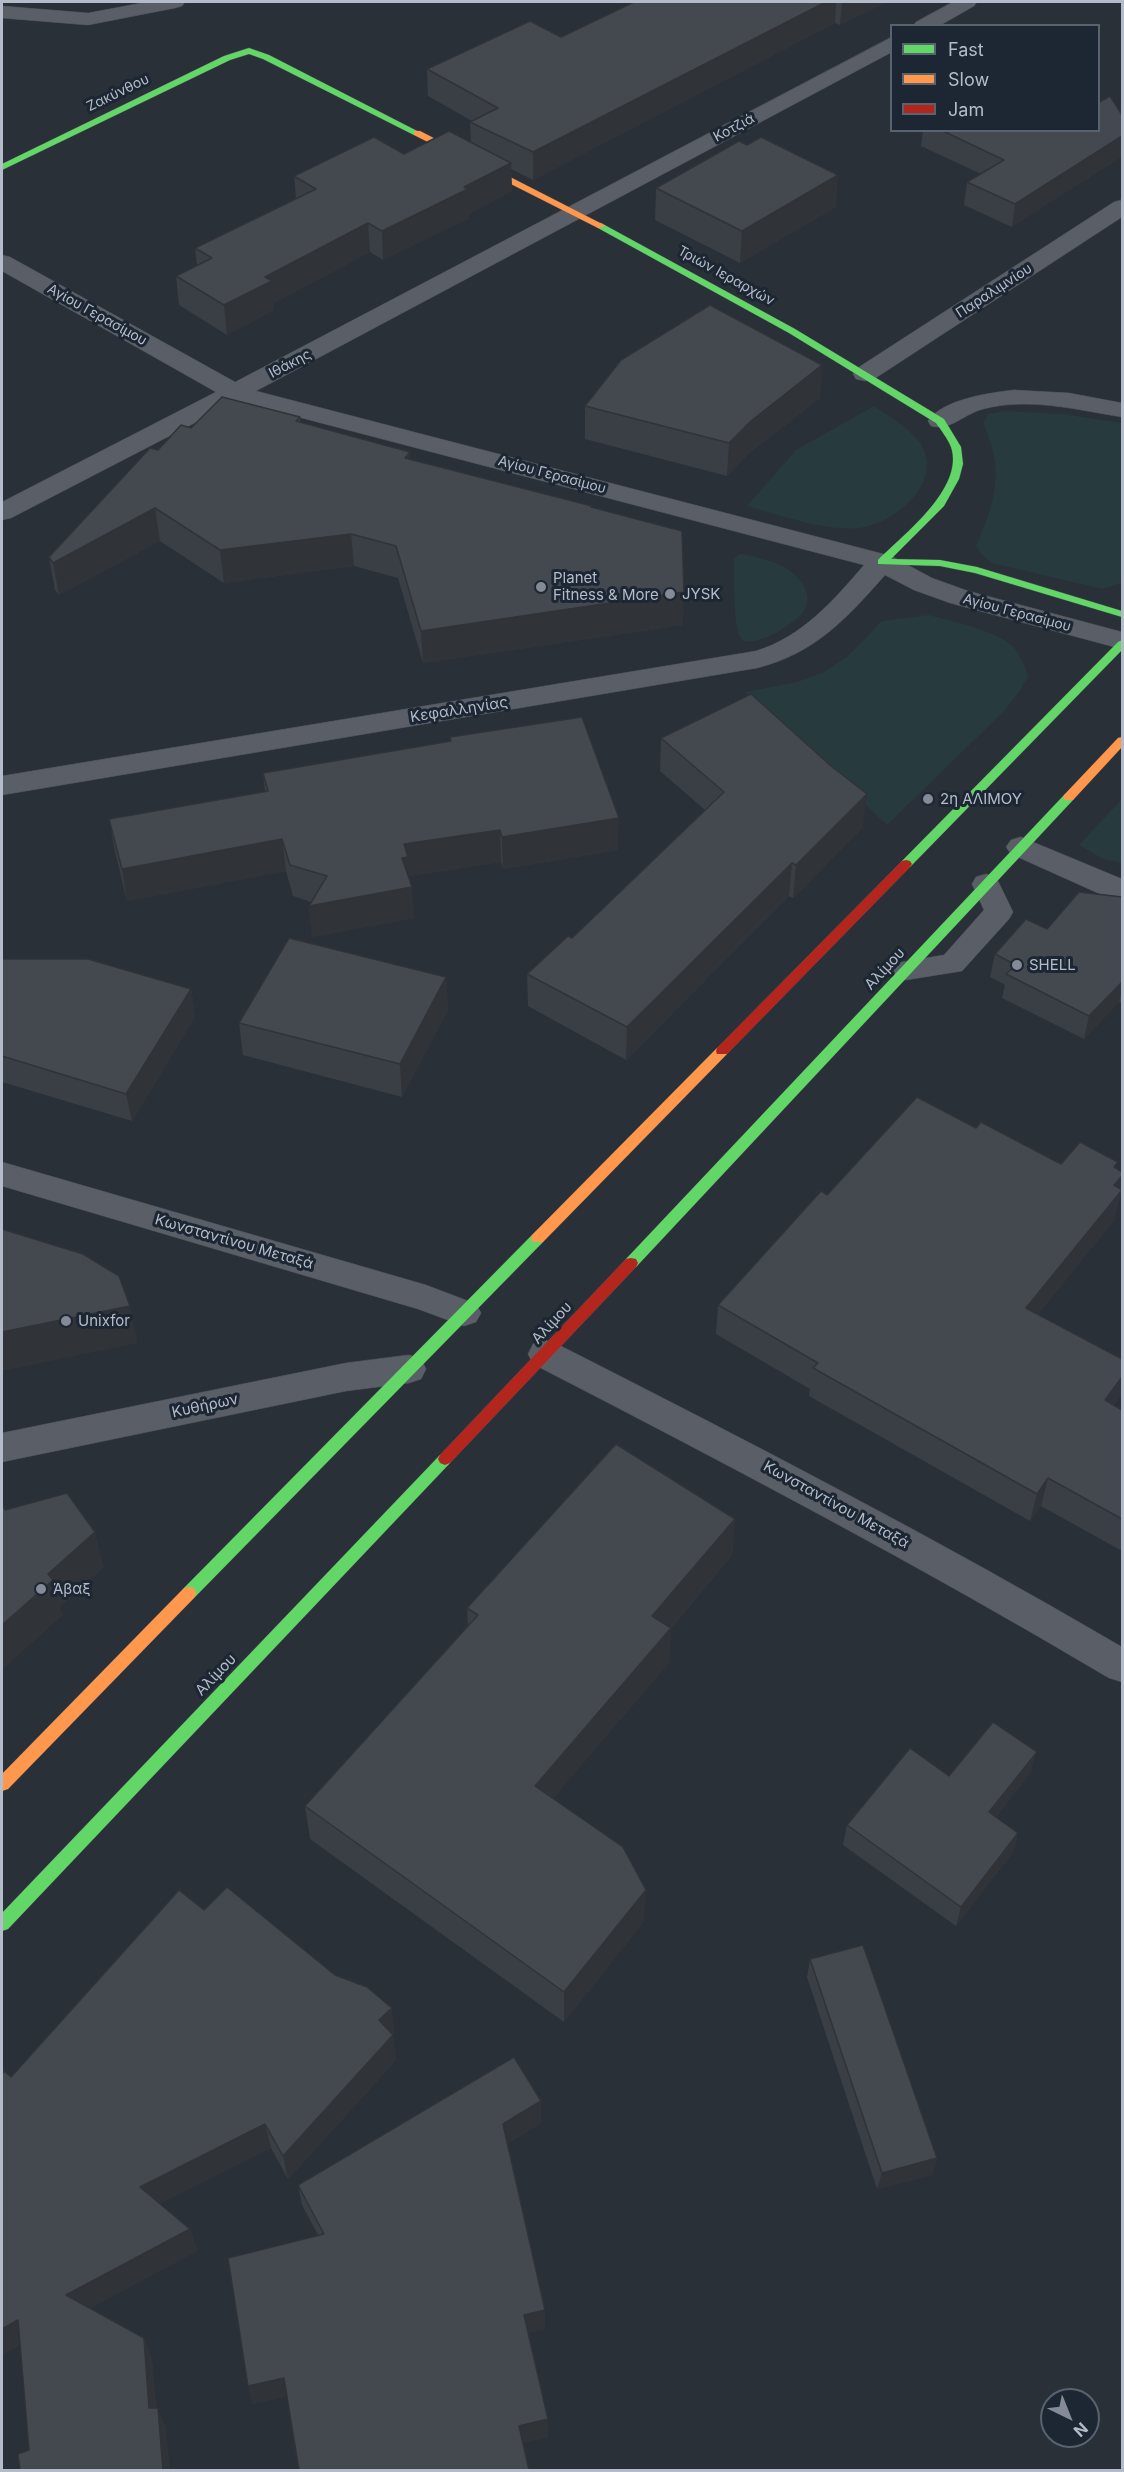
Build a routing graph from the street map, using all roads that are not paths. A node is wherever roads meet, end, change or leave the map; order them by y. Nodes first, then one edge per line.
1 (175, 2) edge
2 (967, 2) edge
3 (2, 12) edge
4 (927, 24) edge
5 (890, 44) edge
6 (249, 51) joint
7 (2, 167) edge
8 (1122, 207) edge
9 (577, 213) junction
10 (2, 262) edge
11 (865, 375) junction
12 (236, 393) junction
13 (1122, 410) edge
14 (940, 421) junction
15 (2, 512) edge
16 (882, 562) junction
17 (1122, 614) edge
18 (1122, 643) edge
19 (1122, 741) edge
20 (2, 786) edge
21 (1021, 847) junction
22 (987, 884) joint
23 (1122, 889) edge
24 (906, 970) joint
25 (2, 1174) edge
26 (464, 1313) junction
27 (546, 1354) junction
28 (409, 1369) junction
29 (2, 1448) edge
30 (1122, 1666) edge
31 (2, 1784) edge
32 (2, 1923) edge

1 - 3 lane
2 - 4 street
5 - 9 street, Κοτζιά
6 - 7 main road, Ζακύνθου
6 - 9 main road, Τριών Ιεραρχών
8 - 11 street, Παραλιμνίου
9 - 11 main road, Τριών Ιεραρχών
9 - 12 street, Ιθάκης
10 - 12 street, Αγίου Γερασίμου
11 - 14 main road, Τριών Ιεραρχών
12 - 15 street, Ιθάκης
12 - 16 street, Αγίου Γερασίμου
13 - 14 street
14 - 16 main road, Τριών Ιεραρχών
16 - 17 main road, Αγίου Γερασίμου
16 - 18 street, Αγίου Γερασίμου
16 - 20 street, Κεφαλληνίας
18 - 26 main road
19 - 21 main road
21 - 22 main road
21 - 23 street
22 - 24 lane
24 - 27 main road, Αλίμου
25 - 26 street, Κωνσταντίνου Μεταξά
26 - 28 main road
27 - 30 street, Κωνσταντίνου Μεταξά
27 - 32 main road, Αλίμου
28 - 29 street, Κυθήρων
28 - 31 main road

